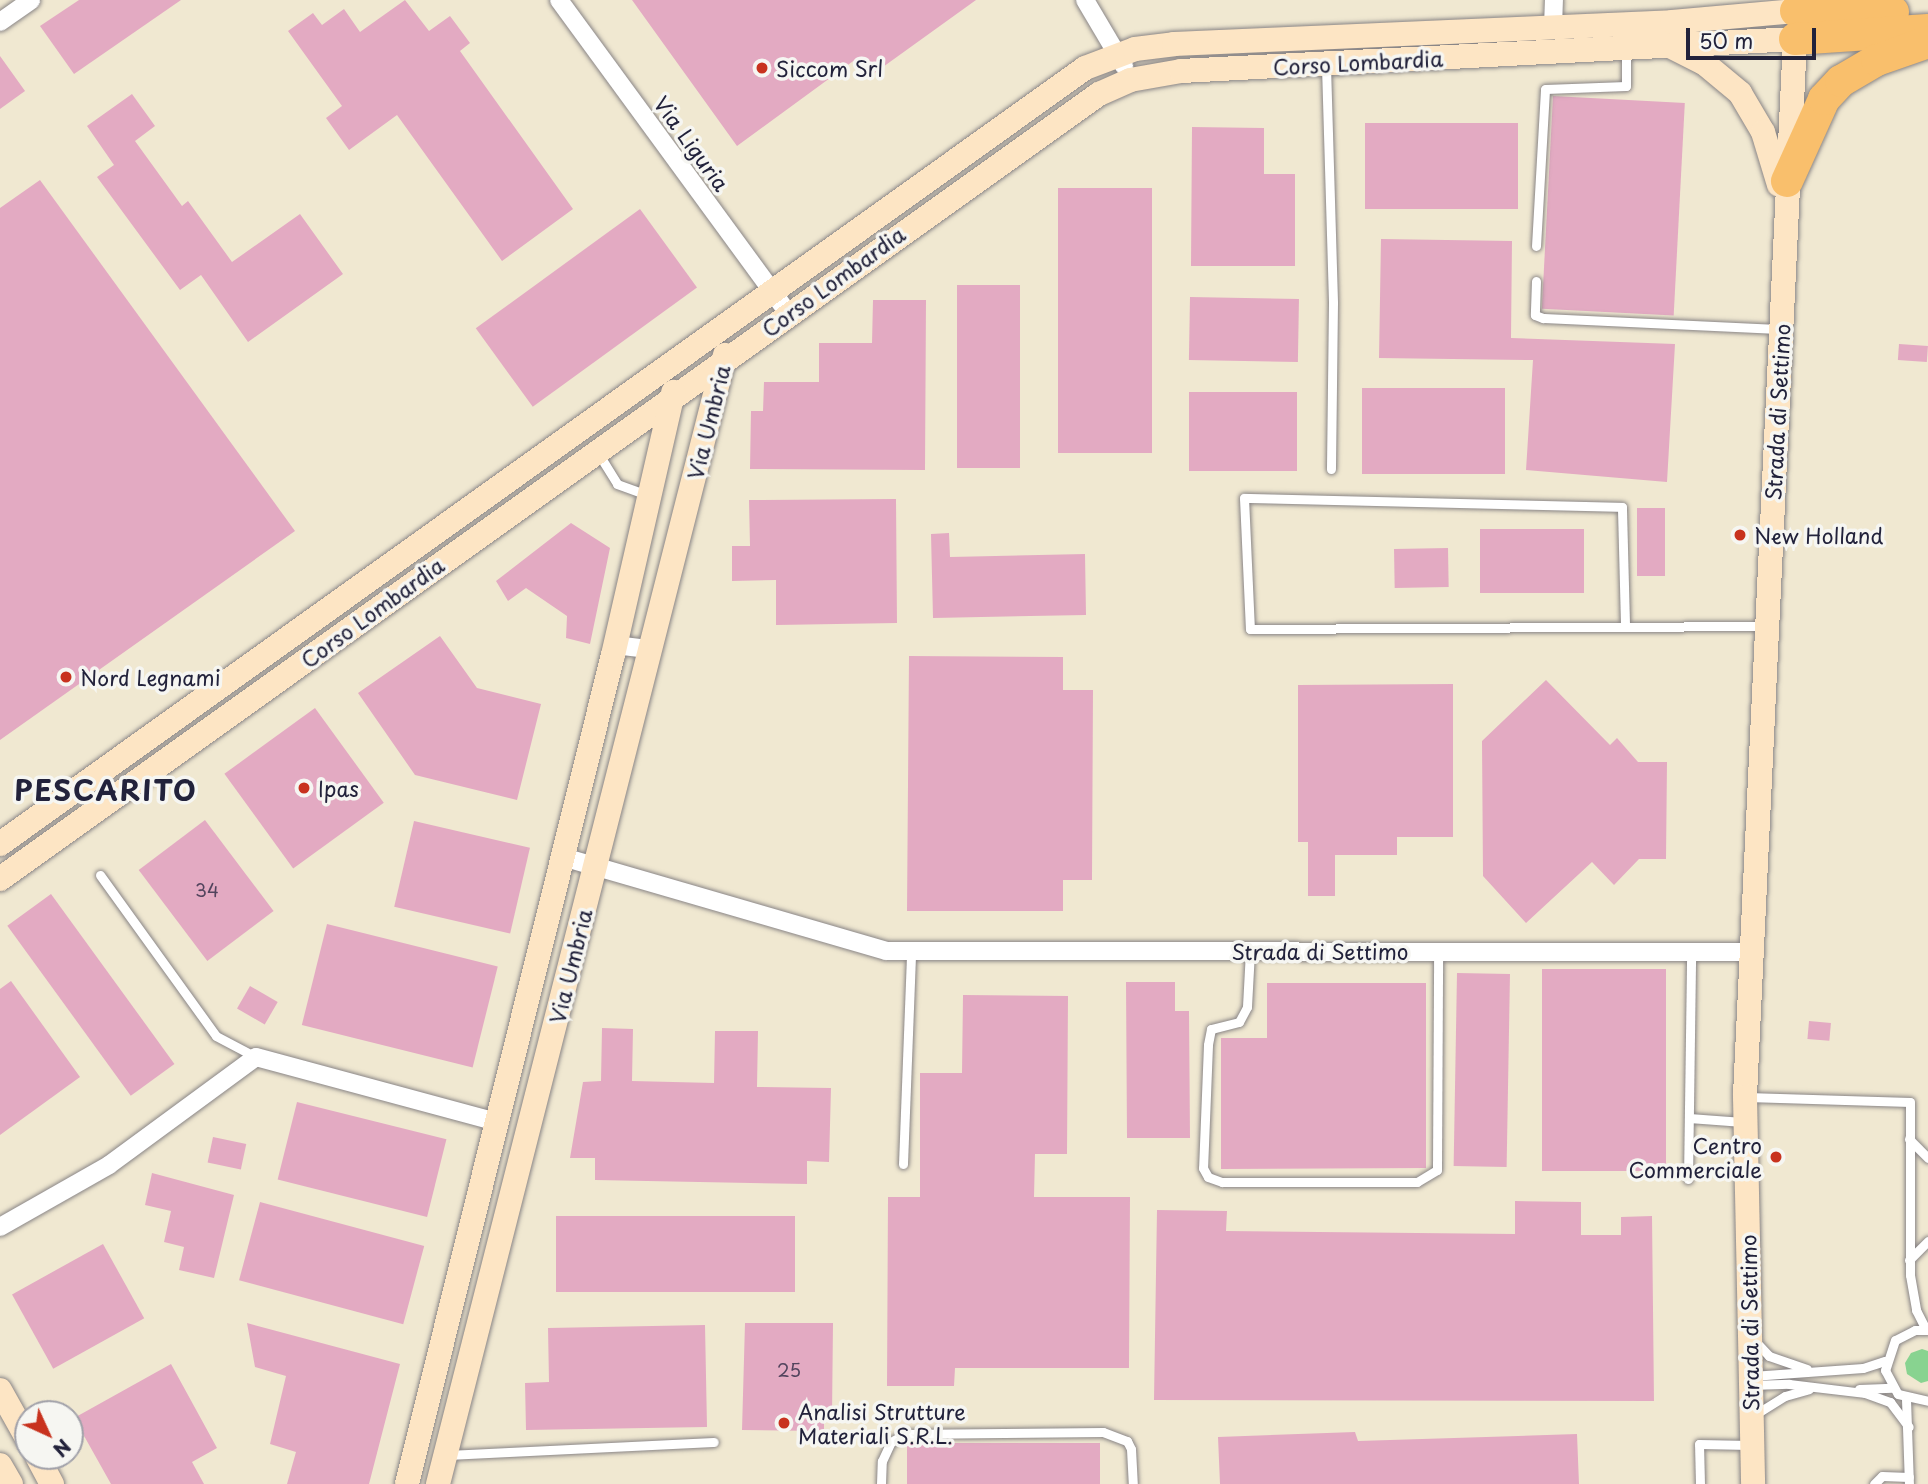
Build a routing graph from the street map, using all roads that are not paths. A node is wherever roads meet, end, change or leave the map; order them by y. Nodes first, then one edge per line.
1 (31, 0) edge
2 (559, 0) edge
3 (1085, 0) edge
4 (1554, 0) edge
5 (1709, 0) edge
6 (1880, 6) edge
7 (1928, 19) edge
8 (0, 22) edge
9 (1672, 22) junction
10 (1795, 25) junction
11 (1553, 27) junction
12 (1928, 30) edge
13 (1928, 42) edge
14 (1671, 47) junction
15 (1626, 49) junction
16 (1119, 53) junction
17 (1326, 64) junction
18 (1130, 80) junction
19 (938, 172) junction
20 (1787, 181) junction
21 (954, 194) junction
22 (1786, 217) junction
23 (1536, 246) dead end
24 (1536, 281) dead end
25 (771, 291) junction
26 (788, 313) junction
27 (733, 318) junction
28 (1781, 329) junction
29 (679, 357) junction
30 (724, 360) junction
31 (672, 397) junction
32 (596, 451) junction
33 (1331, 469) dead end
34 (514, 475) junction
35 (649, 495) junction
36 (530, 499) junction
37 (1625, 624) junction
38 (1768, 626) junction
39 (615, 645) junction
40 (650, 649) junction
41 (130, 751) junction
42 (146, 774) junction
43 (0, 844) edge
44 (563, 857) junction
45 (595, 867) junction
46 (100, 874) dead end
47 (0, 879) edge
48 (911, 951) junction
49 (1250, 951) junction
50 (1438, 952) junction
51 (1691, 952) junction
52 (1754, 952) junction
53 (257, 1057) junction
54 (1746, 1110) junction
55 (1689, 1118) junction
56 (497, 1122) junction
57 (1909, 1139) junction
58 (1928, 1158) edge
59 (903, 1164) dead end
60 (1688, 1179) dead end
61 (0, 1227) edge
62 (1928, 1241) edge
63 (1909, 1260) junction
64 (459, 1274) junction
65 (489, 1283) junction
66 (1927, 1330) edge
67 (1748, 1331) junction
68 (1885, 1360) junction
69 (1816, 1371) junction
70 (1749, 1381) junction
71 (1814, 1388) junction
72 (1892, 1388) junction
73 (1851, 1390) junction
74 (1906, 1399) junction
75 (1928, 1401) edge
76 (1909, 1427) junction
77 (1751, 1433) junction
78 (714, 1442) dead end
79 (415, 1448) junction
80 (445, 1455) junction
81 (0, 1465) edge
82 (1909, 1481) edge
83 (11, 1484) edge
84 (407, 1484) edge
85 (438, 1484) edge
86 (881, 1484) edge
87 (1133, 1484) edge
88 (1700, 1484) edge
89 (1753, 1484) edge
90 (1874, 1484) edge

1 - 8 street
2 - 25 street, Via Liguria
3 - 16 street
4 - 11 street
5 - 9 street
6 - 7 highway
6 - 10 highway
9 - 10 street, Corso Lombardia
9 - 11 street, Corso Lombardia
10 - 12 highway
10 - 14 street, Corso Lombardia
10 - 20 street, Strada di Settimo
11 - 16 street, Corso Lombardia
13 - 20 highway
14 - 15 street, Corso Lombardia
14 - 22 street
15 - 17 street, Corso Lombardia
15 - 23 lane
16 - 18 street
16 - 19 street, Corso Lombardia
17 - 18 street, Corso Lombardia
17 - 33 lane
18 - 21 street, Corso Lombardia
19 - 21 street
19 - 25 street, Corso Lombardia
20 - 22 street, Strada di Settimo
21 - 26 street, Corso Lombardia
22 - 28 street, Strada di Settimo
24 - 28 lane
25 - 26 street, Via Liguria
25 - 27 street, Corso Lombardia
26 - 30 street, Corso Lombardia
27 - 29 street, Corso Lombardia
27 - 30 street, Via Umbria
28 - 38 street, Strada di Settimo
29 - 31 street, Via Umbria
29 - 34 street, Corso Lombardia
30 - 31 street, Corso Lombardia
30 - 40 street, Via Umbria
31 - 32 street, Corso Lombardia
31 - 35 street, Via Umbria
32 - 35 lane
32 - 36 street, Corso Lombardia
34 - 36 street
34 - 41 street, Corso Lombardia
35 - 39 street, Via Umbria
36 - 42 street, Corso Lombardia
37 - 37 lane
37 - 38 lane
38 - 52 street, Strada di Settimo
39 - 40 street
39 - 44 street, Via Umbria
40 - 45 street, Via Umbria
41 - 42 street
41 - 43 street, Corso Lombardia
42 - 47 street, Corso Lombardia
44 - 45 street, Strada di Settimo
44 - 56 street, Via Umbria
45 - 48 street, Strada di Settimo
45 - 65 street, Via Umbria
46 - 53 lane
48 - 49 street, Strada di Settimo
48 - 59 lane
49 - 50 street, Strada di Settimo
49 - 50 lane
50 - 51 street, Strada di Settimo
51 - 52 street, Strada di Settimo
51 - 55 lane
52 - 54 street, Strada di Settimo
53 - 56 street
53 - 61 street
54 - 55 lane
54 - 57 lane
54 - 67 street, Strada di Settimo
55 - 60 lane
56 - 64 street, Via Umbria
57 - 58 lane
57 - 63 lane
62 - 63 lane
63 - 66 lane
64 - 65 street
64 - 79 street, Via Umbria
65 - 80 street, Via Umbria
66 - 68 lane
67 - 69 lane
67 - 70 street, Strada di Settimo
68 - 69 lane
68 - 72 lane
69 - 70 lane
70 - 71 lane
70 - 77 street, Strada di Settimo
71 - 73 lane
71 - 77 lane
72 - 73 lane
72 - 74 lane
73 - 76 lane
74 - 75 lane
74 - 76 lane
76 - 82 lane
77 - 88 lane
77 - 89 street, Strada di Settimo
78 - 80 lane
79 - 80 street
79 - 84 street, Via Umbria
80 - 85 street, Via Umbria
81 - 83 street
82 - 90 lane
86 - 87 lane

